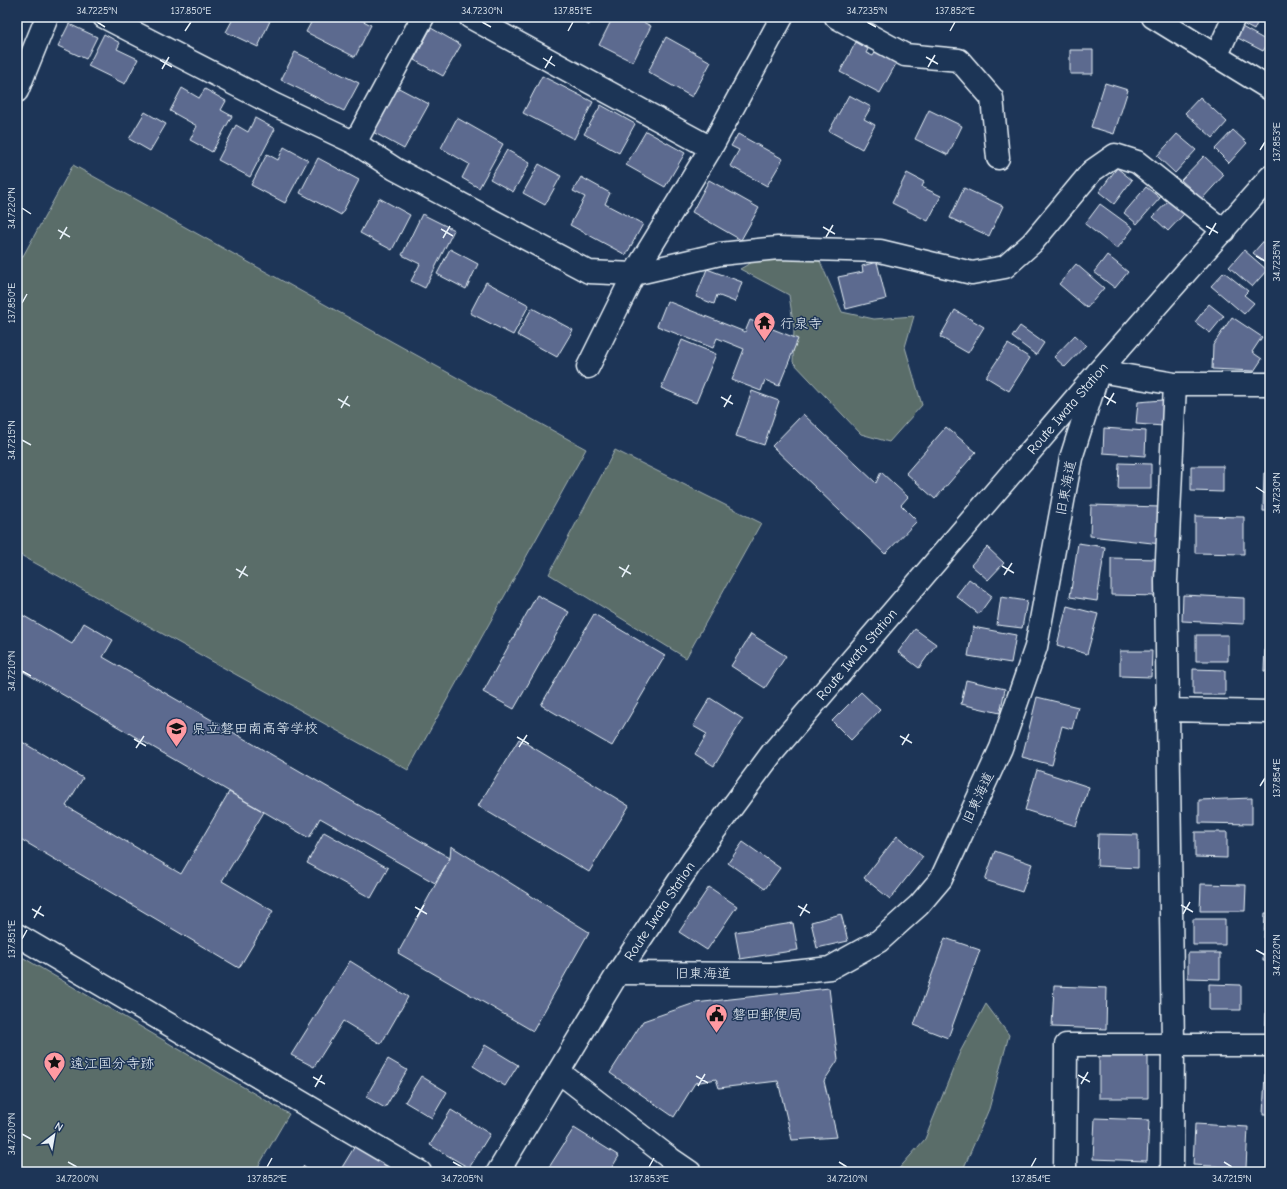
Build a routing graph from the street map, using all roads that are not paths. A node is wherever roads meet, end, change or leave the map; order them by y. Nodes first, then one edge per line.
1 (47, 17) edge
2 (104, 17) edge
3 (423, 17) edge
4 (470, 17) edge
5 (782, 17) edge
6 (836, 17) edge
7 (1153, 17) edge
8 (1234, 17) edge
9 (1216, 57) junction
10 (1270, 89) edge
11 (17, 91) edge
12 (355, 143) junction
13 (711, 148) junction
14 (998, 158) dead end
15 (1270, 177) edge
16 (1224, 231) junction
17 (634, 274) junction
18 (588, 367) dead end
19 (1099, 371) junction
20 (1175, 384) junction
21 (1270, 384) edge
22 (1167, 710) junction
23 (1270, 712) edge
24 (17, 935) edge
25 (618, 973) junction
26 (1173, 1044) junction
27 (1270, 1045) edge
28 (559, 1072) junction
29 (420, 1172) edge
30 (498, 1172) edge
31 (690, 1172) edge
32 (1065, 1172) edge
33 (1172, 1172) edge

1 - 11 street
2 - 12 street
3 - 12 street
4 - 13 street
5 - 13 street
6 - 14 street
7 - 9 street
8 - 9 street
9 - 10 street
12 - 17 street
13 - 17 street
15 - 16 street, Route Iwata Station
16 - 17 street
16 - 19 street, Route Iwata Station
17 - 18 street
19 - 20 street
19 - 25 street, Route Iwata Station
19 - 25 street, 旧東海道
20 - 21 street
20 - 22 street
22 - 23 street
22 - 26 street
24 - 29 street
25 - 28 street, Route Iwata Station
26 - 27 street
26 - 32 street
26 - 33 street
28 - 30 street, Route Iwata Station
28 - 31 street

